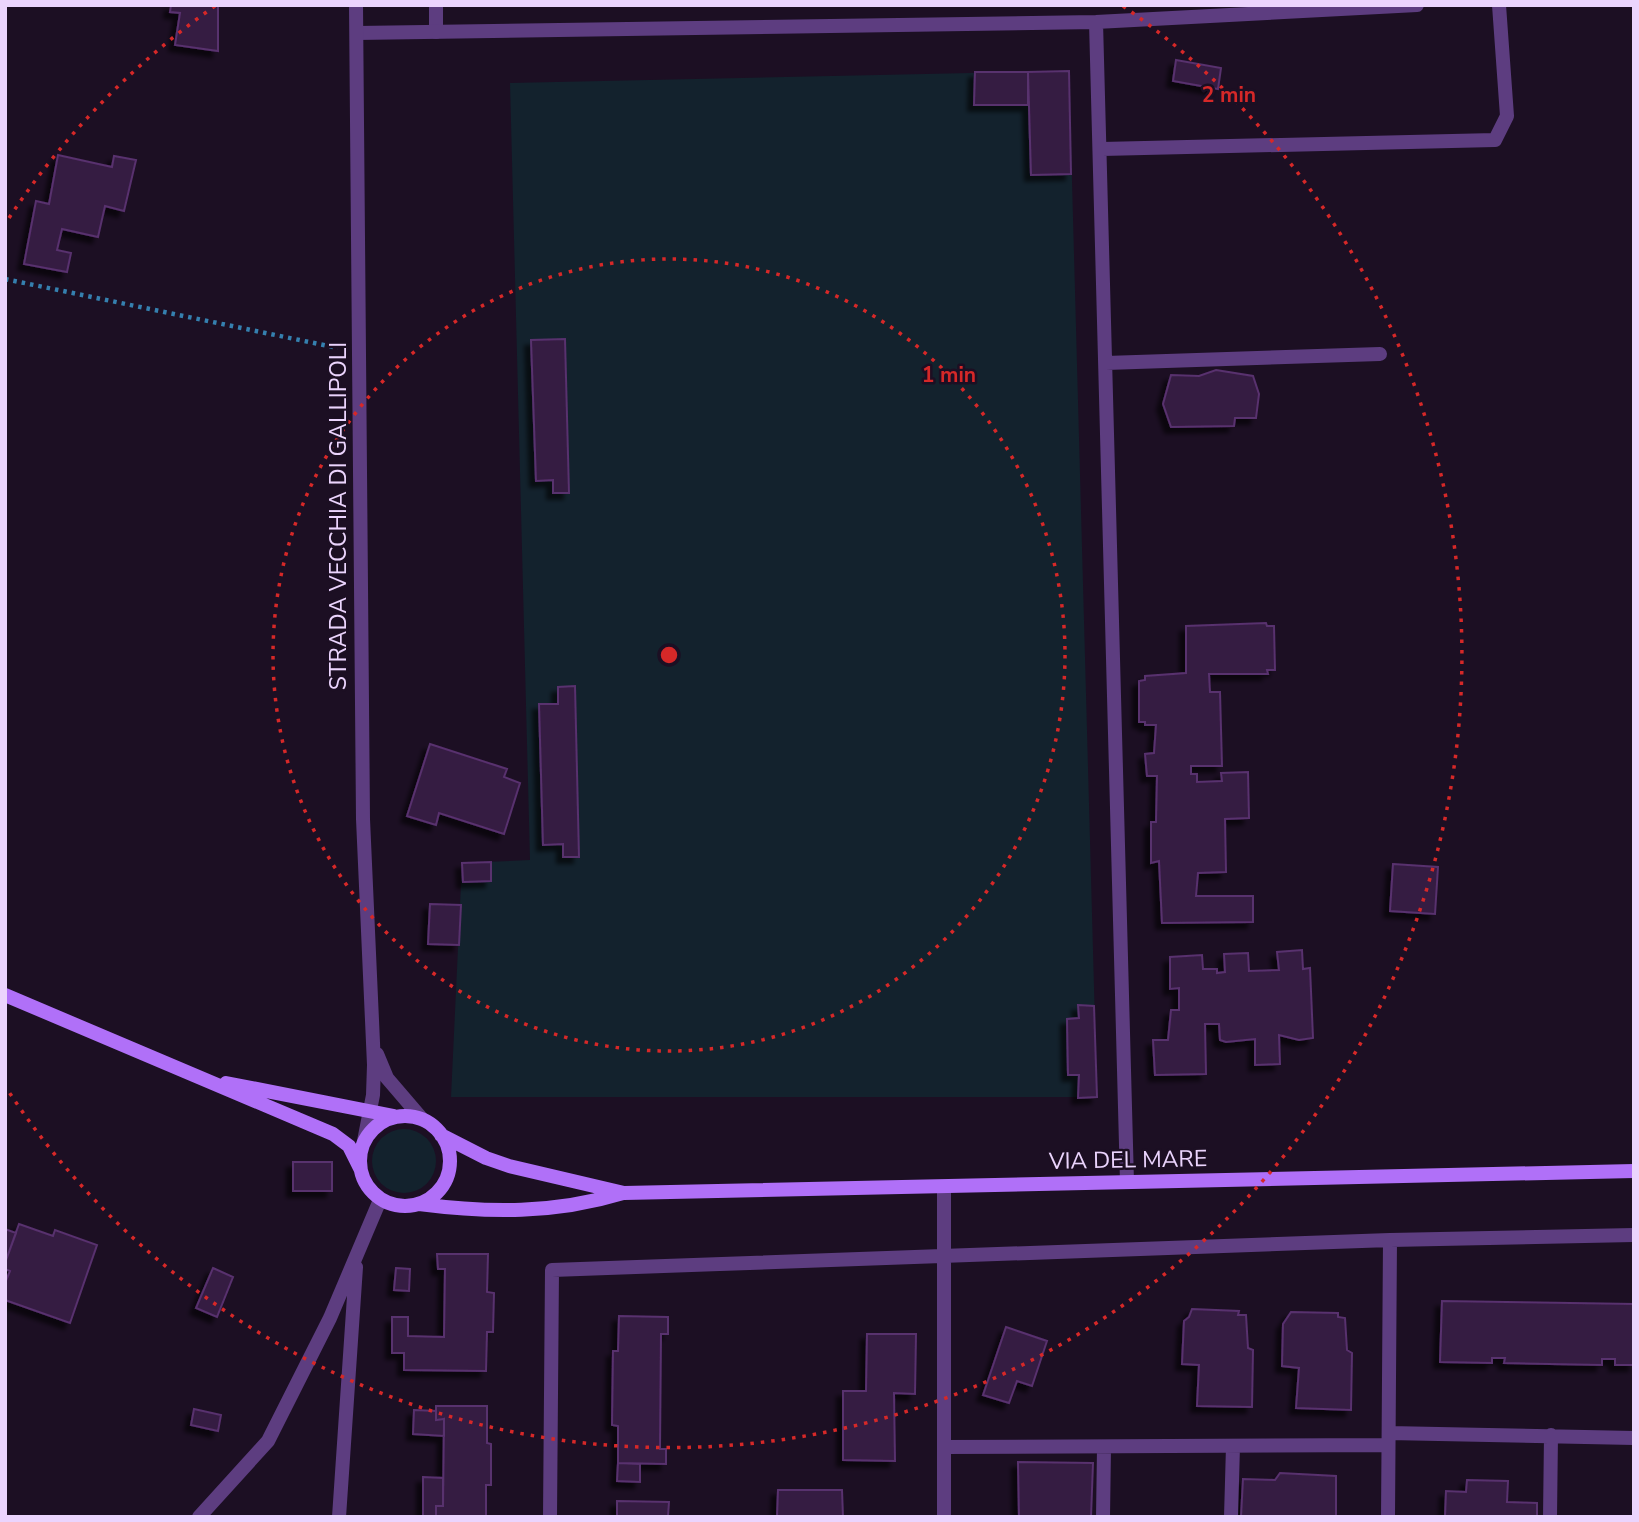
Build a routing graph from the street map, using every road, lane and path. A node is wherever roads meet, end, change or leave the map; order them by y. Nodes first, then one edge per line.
1 (356, 5) edge
2 (436, 5) edge
3 (1417, 5) edge
4 (1499, 5) edge
5 (1096, 22) junction
6 (436, 32) junction
7 (357, 33) junction
8 (1102, 149) junction
9 (5, 279) edge
10 (360, 352) junction
11 (1380, 354) dead end
12 (1106, 363) junction
13 (5, 995) edge
14 (370, 1026) junction
15 (197, 1076) junction
16 (369, 1110) junction
17 (396, 1117) junction
18 (423, 1120) junction
19 (441, 1135) junction
20 (364, 1141) junction
21 (360, 1168) junction
22 (1634, 1171) edge
23 (1127, 1182) junction
24 (944, 1186) junction
25 (624, 1193) junction
26 (380, 1200) junction
27 (419, 1204) junction
28 (1634, 1235) edge
29 (1390, 1240) junction
30 (357, 1254) junction
31 (945, 1257) junction
32 (1551, 1435) junction
33 (1634, 1438) edge
34 (1389, 1439) junction
35 (1233, 1446) junction
36 (944, 1447) junction
37 (1104, 1448) junction
38 (199, 1517) edge
39 (339, 1517) edge
40 (550, 1517) edge
41 (944, 1517) edge
42 (1103, 1517) edge
43 (1231, 1517) edge
44 (1388, 1517) edge
45 (1550, 1517) edge

1 - 7 street, STRADA VECCHIA DI GALLIPOLI
2 - 6 street
3 - 5 street
4 - 8 street
5 - 6 street
5 - 8 street
6 - 7 street
7 - 10 street, STRADA VECCHIA DI GALLIPOLI
8 - 12 street
9 - 10 path
10 - 14 street, STRADA VECCHIA DI GALLIPOLI
11 - 12 street
12 - 23 street
13 - 15 main road
14 - 16 street, STRADA VECCHIA DI GALLIPOLI
14 - 18 street, STRADA VECCHIA DI GALLIPOLI
15 - 16 main road
15 - 21 main road
16 - 17 main road
16 - 20 street, STRADA VECCHIA DI GALLIPOLI
17 - 18 main road
17 - 20 main road
18 - 19 main road, VIA DEL MARE
19 - 25 main road, VIA DEL MARE
19 - 27 main road
20 - 21 main road
21 - 26 main road
22 - 23 main road, VIA DEL MARE
23 - 24 main road, VIA DEL MARE
24 - 25 main road, VIA DEL MARE
24 - 31 street
25 - 27 main road, VIA DEL MARE
26 - 27 main road, VIA DEL MARE
26 - 30 street
28 - 29 street
29 - 31 street
29 - 34 street
30 - 38 street
30 - 39 street
31 - 36 street
31 - 40 street
32 - 33 street
32 - 34 street
32 - 45 street
34 - 35 street
34 - 44 street
35 - 37 street
35 - 43 street
36 - 37 street
36 - 41 street
37 - 42 street

